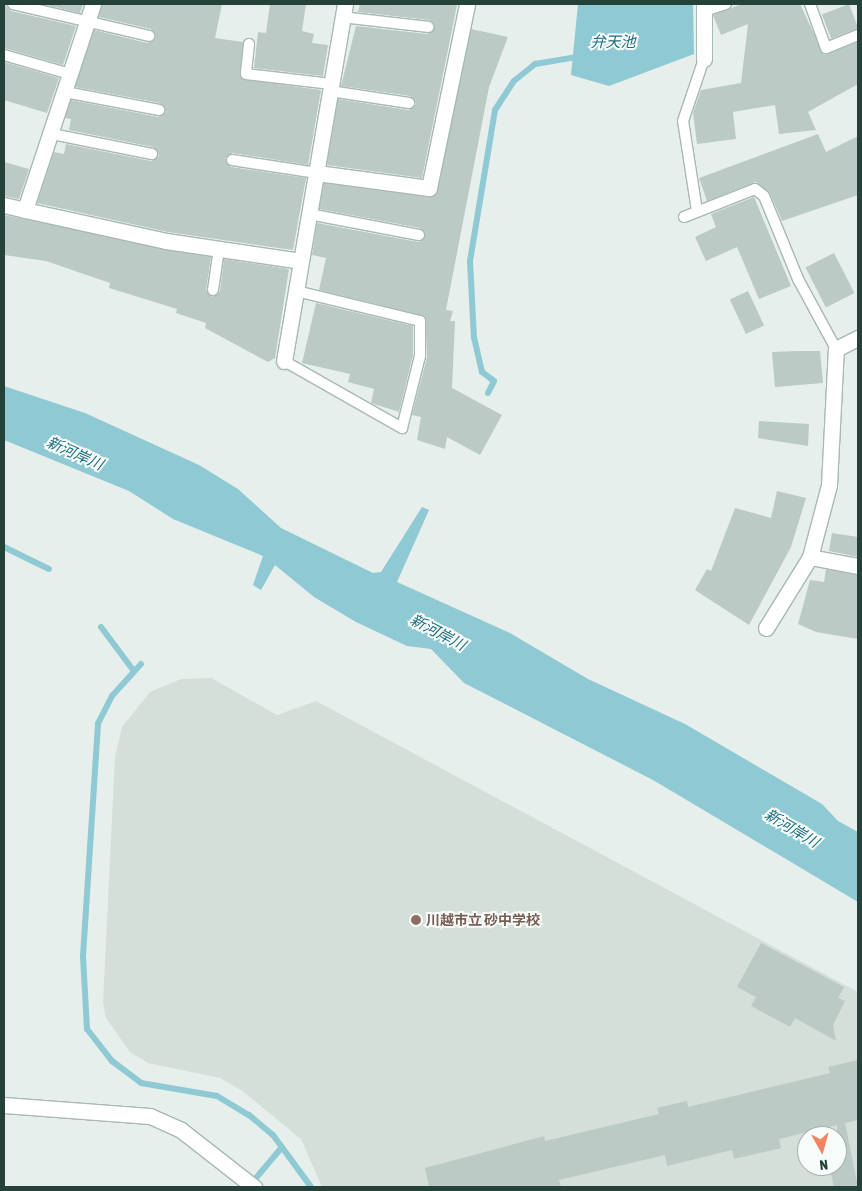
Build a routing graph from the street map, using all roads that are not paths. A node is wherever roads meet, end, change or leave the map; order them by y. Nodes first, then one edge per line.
1 (13, 4) edge
2 (93, 4) edge
3 (467, 4) edge
4 (726, 4) edge
5 (810, 4) edge
6 (704, 8) edge
7 (343, 10) edge
8 (87, 24) junction
9 (428, 27) dead end
10 (858, 35) edge
11 (149, 36) dead end
12 (248, 44) dead end
13 (4, 55) edge
14 (704, 59) joint
15 (70, 74) junction
16 (330, 88) junction
17 (64, 92) junction
18 (409, 103) dead end
19 (159, 110) dead end
20 (52, 134) junction
21 (152, 154) dead end
22 (232, 160) dead end
23 (317, 173) junction
24 (4, 204) edge
25 (25, 210) junction
26 (697, 211) junction
27 (309, 214) junction
28 (684, 217) dead end
29 (419, 235) dead end
30 (219, 249) junction
31 (301, 261) junction
32 (213, 290) dead end
33 (296, 291) junction
34 (858, 338) edge
35 (836, 349) junction
36 (284, 361) joint
37 (810, 557) junction
38 (858, 566) edge
39 (766, 628) dead end
40 (4, 1105) edge
41 (254, 1187) edge

1 - 8 lane
2 - 8 street
3 - 23 street
4 - 6 lane
5 - 10 lane
6 - 14 street
7 - 9 lane
7 - 16 street
8 - 11 lane
8 - 15 street
12 - 16 lane
13 - 15 lane
14 - 26 lane
15 - 17 street
16 - 18 lane
16 - 23 street
17 - 19 lane
17 - 20 street
20 - 21 lane
20 - 25 street
22 - 23 lane
23 - 27 street
24 - 25 street
25 - 30 street
26 - 28 lane
26 - 35 lane
27 - 29 lane
27 - 31 street
30 - 31 street
30 - 32 lane
31 - 33 street
33 - 36 street
33 - 36 lane
34 - 35 street
35 - 37 street
37 - 38 street
37 - 39 street
40 - 41 street

